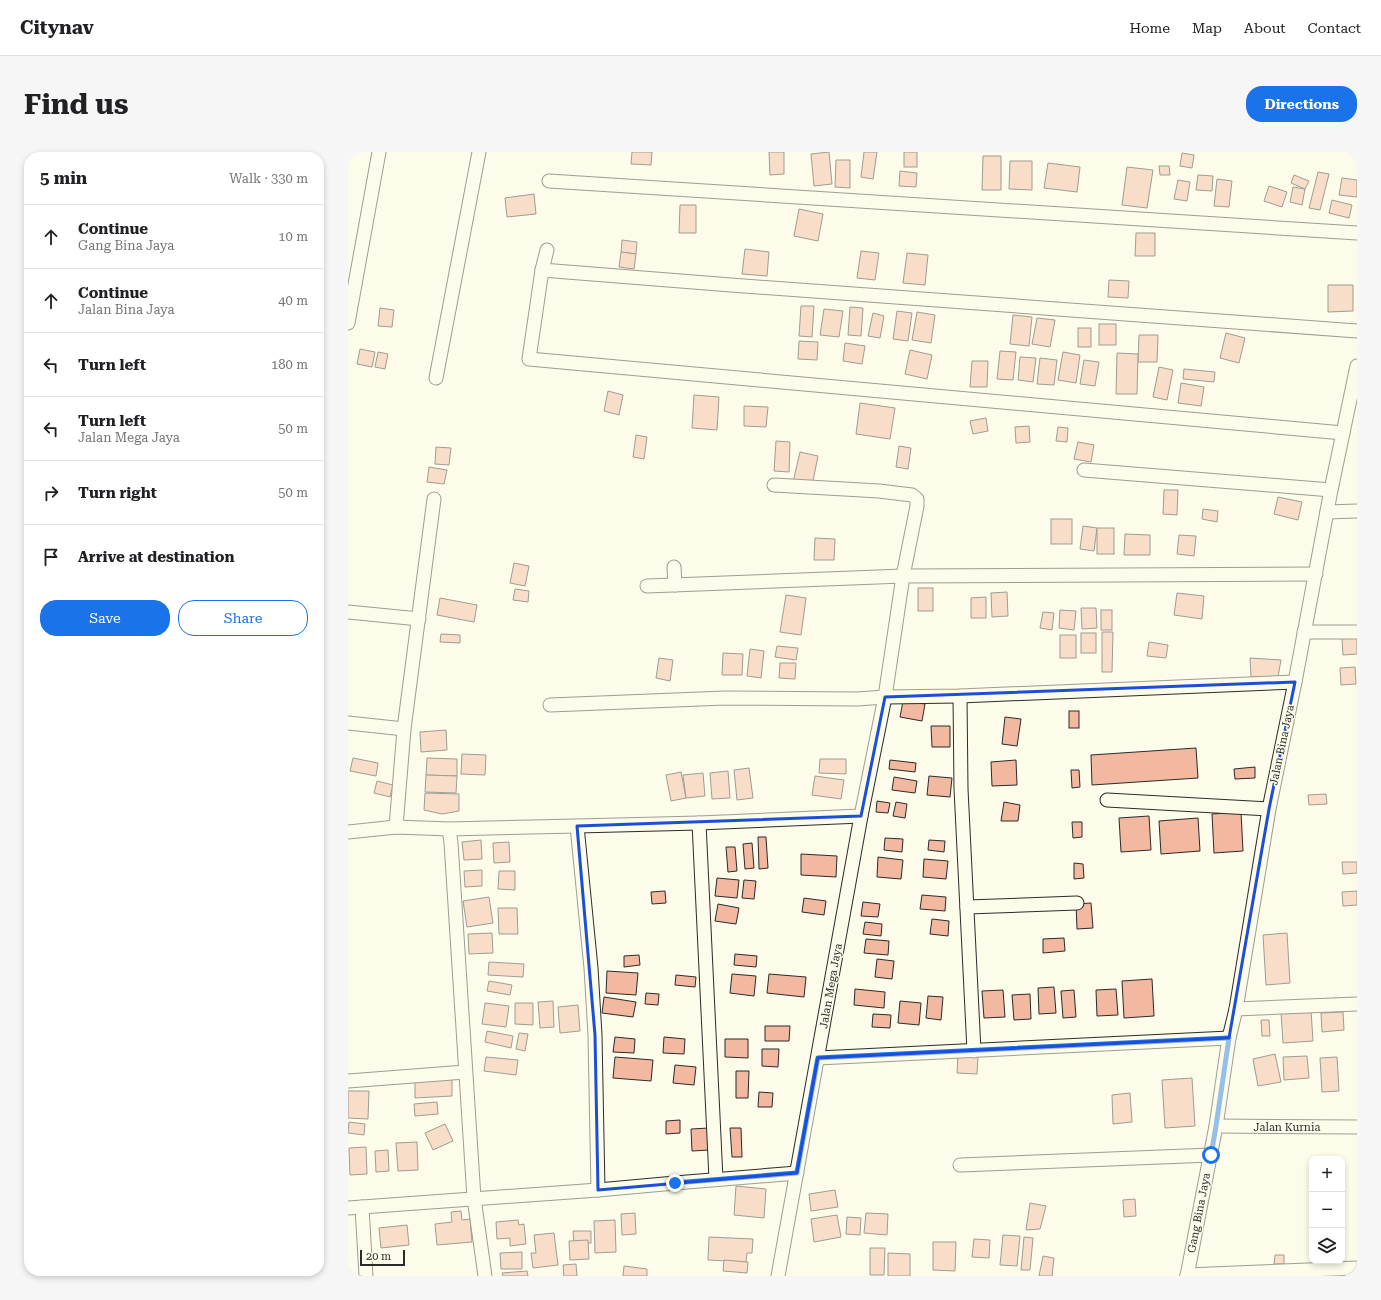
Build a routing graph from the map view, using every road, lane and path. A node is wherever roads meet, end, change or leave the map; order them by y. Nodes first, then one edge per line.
1 (379, 152) edge
2 (479, 152) edge
3 (549, 181) dead end
4 (1357, 233) edge
5 (547, 250) dead end
6 (542, 270) junction
7 (348, 323) edge
8 (1357, 331) edge
9 (1357, 372) edge
10 (436, 378) dead end
11 (1343, 433) junction
12 (1084, 470) dead end
13 (774, 485) dead end
14 (1331, 490) junction
15 (434, 499) dead end
16 (1357, 511) edge
17 (1327, 512) junction
18 (674, 567) dead end
19 (1316, 574) junction
20 (903, 576) junction
21 (676, 585) junction
22 (647, 586) dead end
23 (348, 612) edge
24 (419, 619) junction
25 (1304, 632) junction
26 (1357, 632) edge
27 (1295, 682) junction
28 (960, 696) junction
29 (885, 697) junction
30 (550, 705) dead end
31 (348, 723) edge
32 (404, 729) junction
33 (1107, 800) dead end
34 (1268, 809) junction
35 (861, 816) junction
36 (699, 822) junction
37 (577, 826) junction
38 (396, 827) junction
39 (449, 829) junction
40 (348, 832) edge
41 (1077, 903) dead end
42 (967, 907) junction
43 (1357, 1004) edge
44 (1236, 1009) junction
45 (1229, 1038) junction
46 (974, 1051) junction
47 (818, 1058) junction
48 (465, 1072) junction
49 (348, 1081) edge
50 (1216, 1126) junction
51 (1357, 1128) edge
52 (1211, 1155) junction
53 (960, 1165) dead end
54 (797, 1173) junction
55 (716, 1179) junction
56 (598, 1190) junction
57 (474, 1198) junction
58 (362, 1207) junction
59 (348, 1208) edge
60 (1357, 1268) edge
61 (1315, 1273) edge
62 (1187, 1275) edge
63 (366, 1276) edge
64 (485, 1276) edge
65 (778, 1276) edge

1 - 7 street
2 - 10 street
3 - 4 street
5 - 6 street
6 - 8 street
6 - 11 street
9 - 11 street, Jalan Bina Jaya
11 - 14 street, Jalan Bina Jaya
12 - 14 street
13 - 20 street, Jalan Mega Jaya
14 - 17 street, Jalan Bina Jaya
15 - 24 street
16 - 17 street
17 - 19 street, Jalan Bina Jaya
18 - 21 street
19 - 20 street
19 - 25 street, Jalan Bina Jaya
20 - 21 street
20 - 29 street, Jalan Mega Jaya
21 - 22 street
23 - 24 street
24 - 32 street
25 - 26 street
25 - 27 street, Jalan Bina Jaya
27 - 28 street
27 - 34 street, Jalan Bina Jaya
28 - 29 street
28 - 42 street
29 - 30 street
29 - 35 street, Jalan Mega Jaya
31 - 32 street
32 - 38 street
33 - 34 street
34 - 44 street, Jalan Bina Jaya
35 - 36 street
35 - 47 street, Jalan Mega Jaya
36 - 37 street
36 - 55 street
37 - 39 street
37 - 56 street
38 - 39 street
38 - 40 street
39 - 48 street
41 - 42 street
42 - 46 street
43 - 44 street
44 - 45 street, Jalan Bina Jaya
45 - 46 street
45 - 50 street, Jalan Bina Jaya
46 - 47 street
47 - 54 street, Jalan Mega Jaya
48 - 49 street
48 - 57 street
50 - 51 street, Jalan Kurnia
50 - 52 street, Gang Bina Jaya
52 - 53 street
52 - 62 street, Gang Bina Jaya
54 - 55 street
54 - 65 street, Jalan Mega Jaya
55 - 56 street
56 - 57 street
57 - 58 street
57 - 64 street
58 - 59 street
58 - 63 street
60 - 61 street
61 - 62 street

